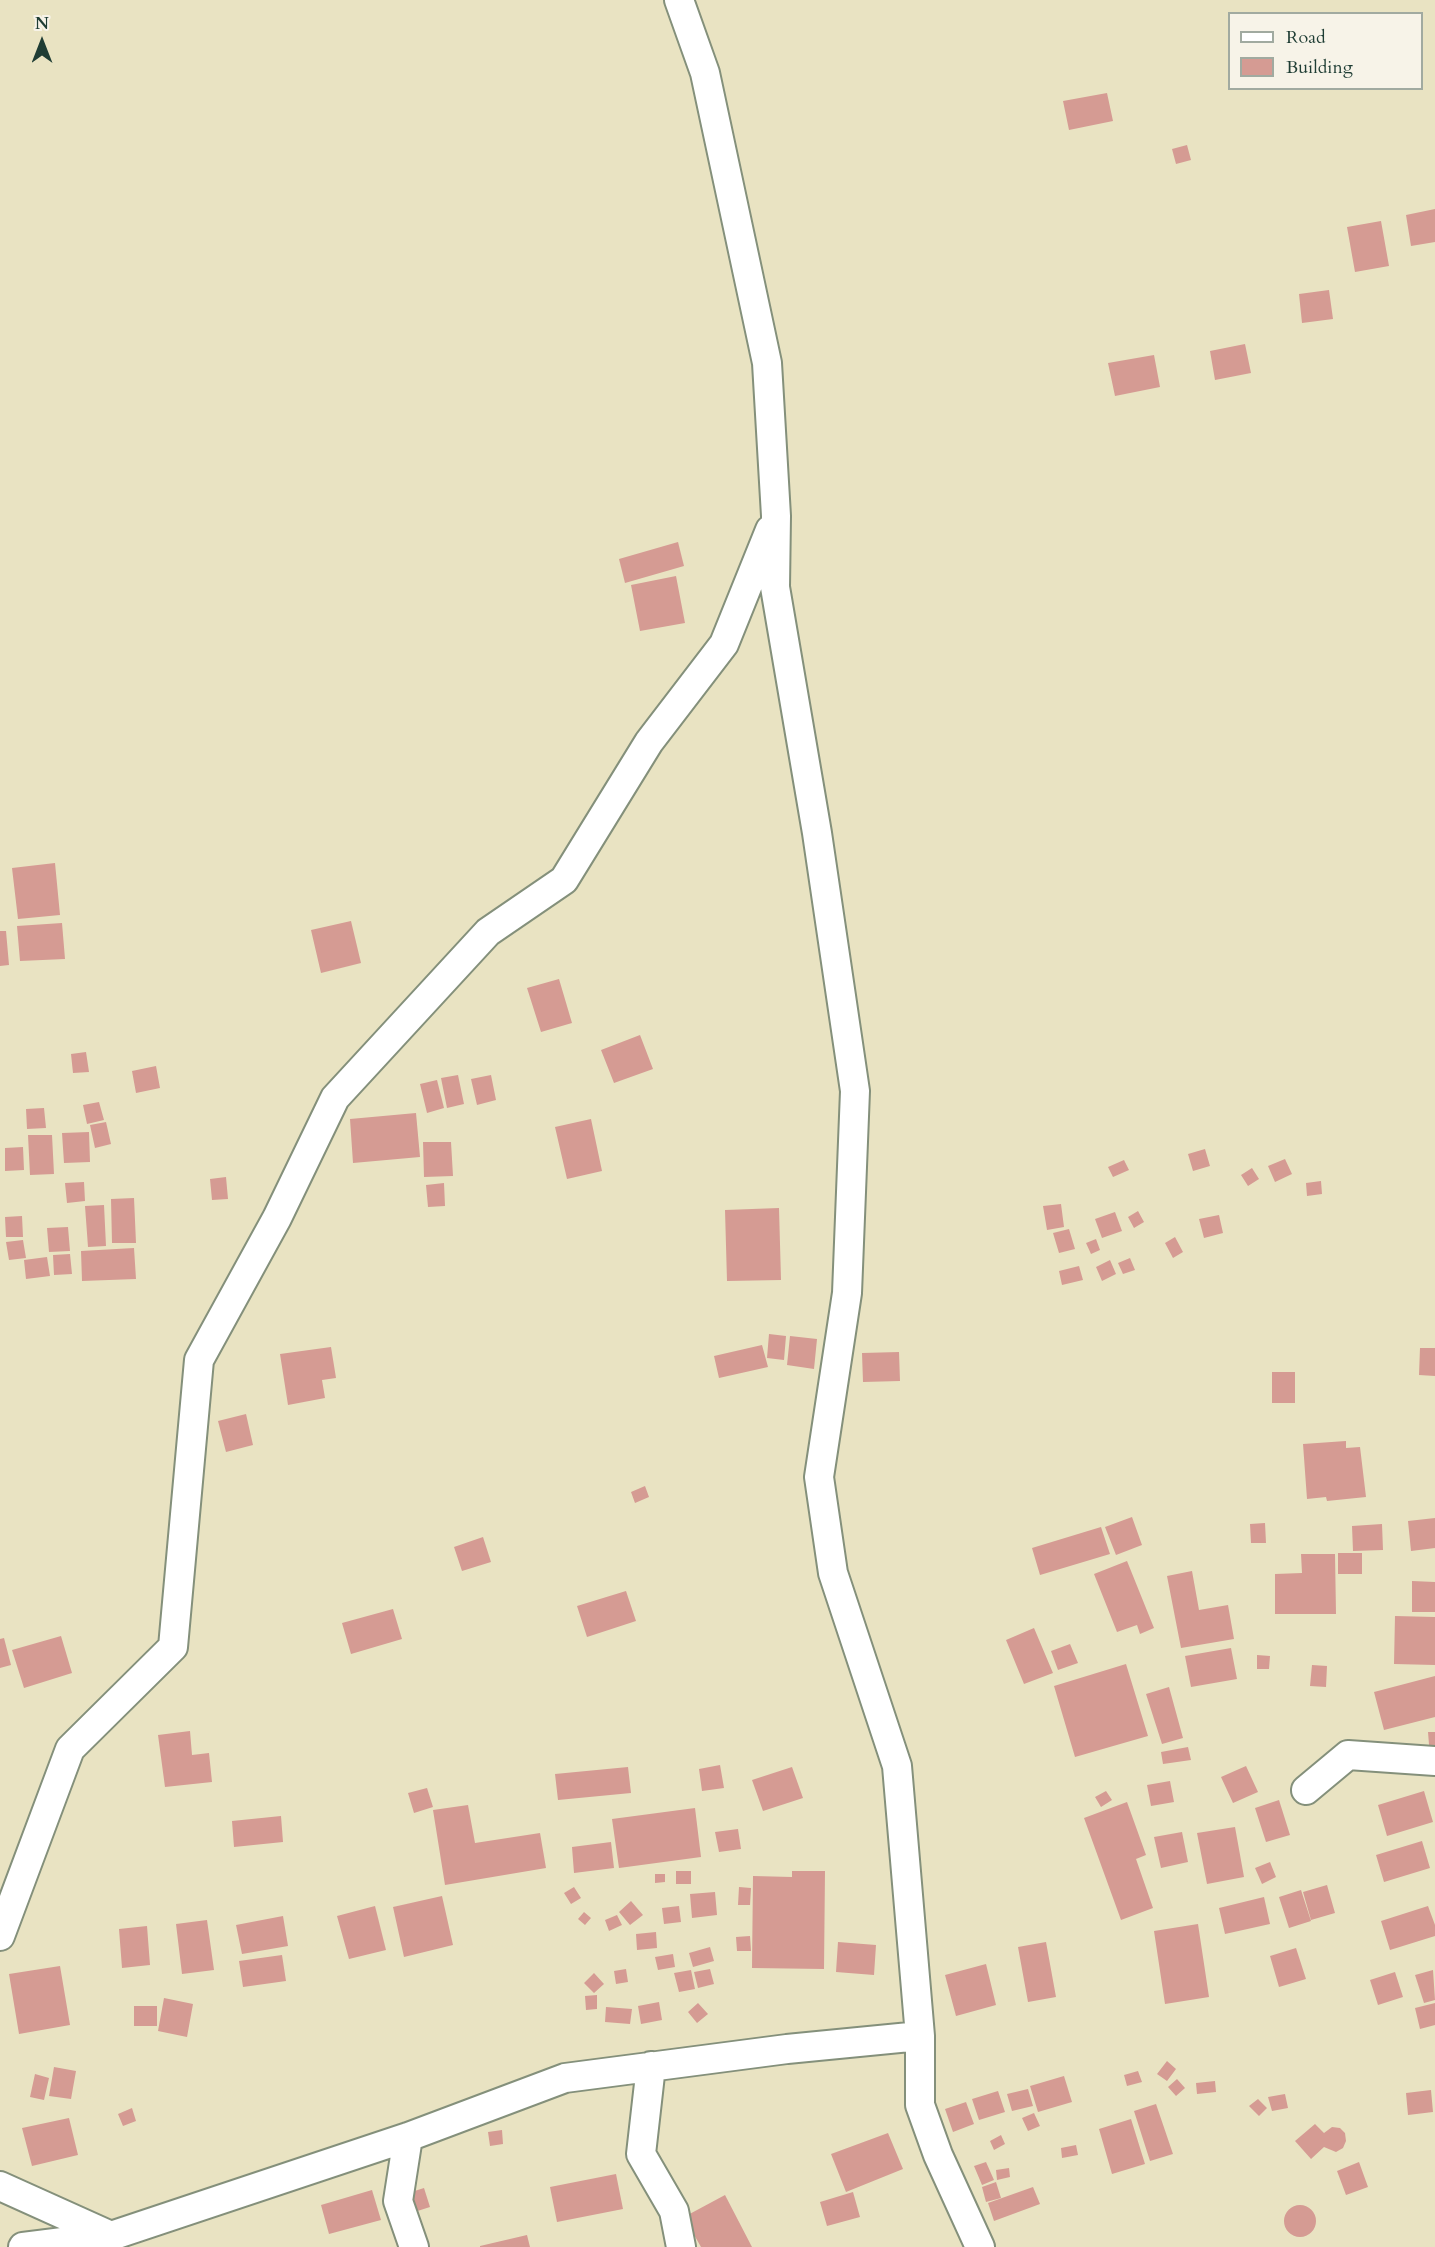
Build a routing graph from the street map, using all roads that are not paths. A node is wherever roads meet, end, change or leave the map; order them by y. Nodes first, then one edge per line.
1 (679, 0) edge
2 (776, 516) junction
3 (1435, 1761) edge
4 (1306, 1790) dead end
5 (0, 1936) edge
6 (920, 2036) junction
7 (651, 2066) junction
8 (408, 2137) junction
9 (0, 2186) edge
10 (111, 2235) junction
11 (23, 2247) edge
12 (414, 2247) edge
13 (681, 2247) edge
14 (980, 2247) edge

1 - 2 street
2 - 5 street
2 - 6 street
3 - 4 street
6 - 7 street
6 - 14 street
7 - 8 street
7 - 13 street
8 - 10 street
8 - 12 street
9 - 10 street
10 - 11 street

